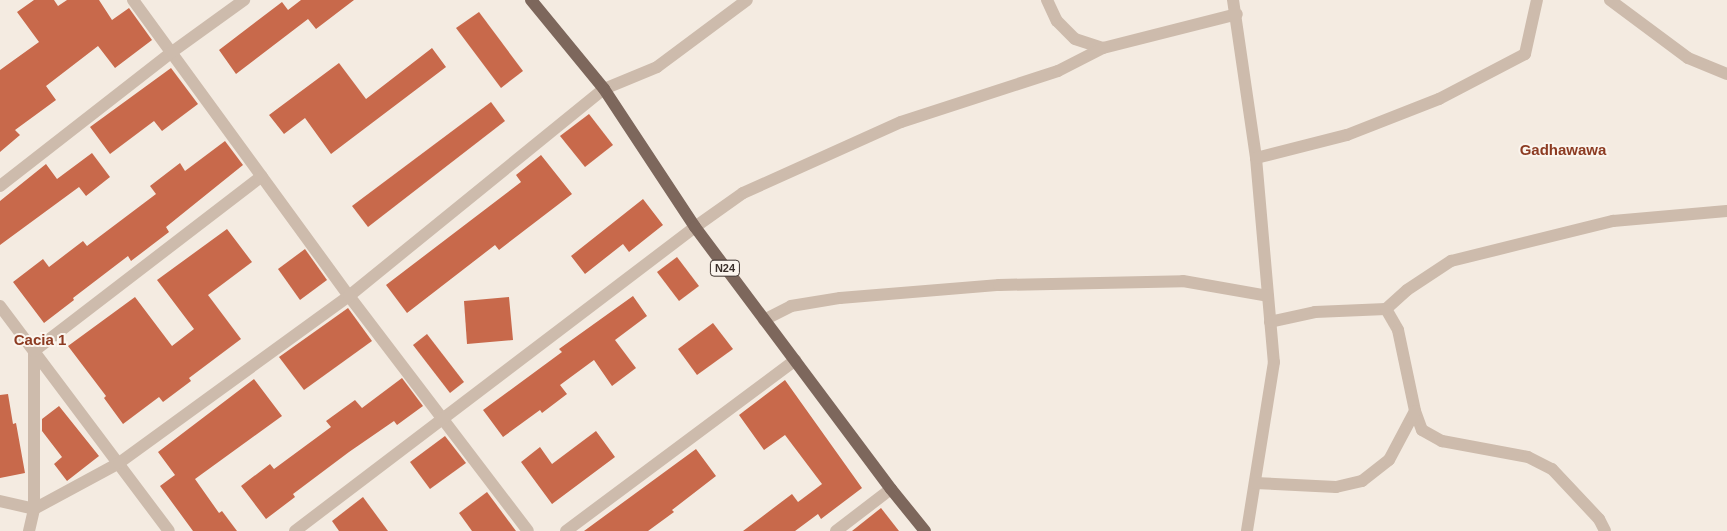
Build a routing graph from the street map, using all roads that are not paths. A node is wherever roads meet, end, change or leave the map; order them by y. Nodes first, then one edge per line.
1 (133, 0) edge
2 (244, 0) edge
3 (532, 0) edge
4 (747, 0) edge
5 (1047, 0) edge
6 (1233, 0) edge
7 (1537, 0) edge
8 (1610, 0) edge
9 (1237, 14) junction
10 (1103, 48) junction
11 (172, 52) junction
12 (1727, 74) edge
13 (604, 88) junction
14 (1256, 158) junction
15 (262, 176) junction
16 (0, 186) edge
17 (1727, 211) edge
18 (695, 227) junction
19 (349, 296) junction
20 (1268, 296) junction
21 (0, 306) edge
22 (1386, 309) junction
23 (764, 320) junction
24 (1270, 322) junction
25 (34, 351) junction
26 (795, 360) junction
27 (1415, 411) junction
28 (443, 419) junction
29 (119, 463) junction
30 (1255, 483) junction
31 (891, 489) junction
32 (0, 501) edge
33 (34, 509) junction
34 (29, 531) edge
35 (169, 531) edge
36 (295, 531) edge
37 (528, 531) edge
38 (566, 531) edge
39 (836, 531) edge
40 (925, 531) edge
41 (1247, 531) edge
42 (1605, 531) edge

1 - 11 street
2 - 11 street
3 - 13 main road, N24
4 - 13 street
5 - 10 street
6 - 9 street
7 - 14 street
8 - 12 street
9 - 10 street
9 - 14 street
10 - 18 street
11 - 15 street
11 - 16 street
13 - 18 main road, N24
13 - 19 street
14 - 20 street
15 - 19 street
15 - 25 street
17 - 22 street
18 - 23 main road, N24
18 - 28 street
19 - 28 street
19 - 29 street
20 - 23 street
20 - 24 street
21 - 25 street
22 - 24 street
22 - 27 street
23 - 26 main road, N24
24 - 30 street
25 - 29 street
25 - 33 street
26 - 31 main road, N24
26 - 38 street
27 - 30 street
27 - 42 street
28 - 36 street
28 - 37 street
29 - 33 street
29 - 35 street
30 - 41 street
31 - 39 street
31 - 40 main road, N24
32 - 33 street
33 - 34 street

